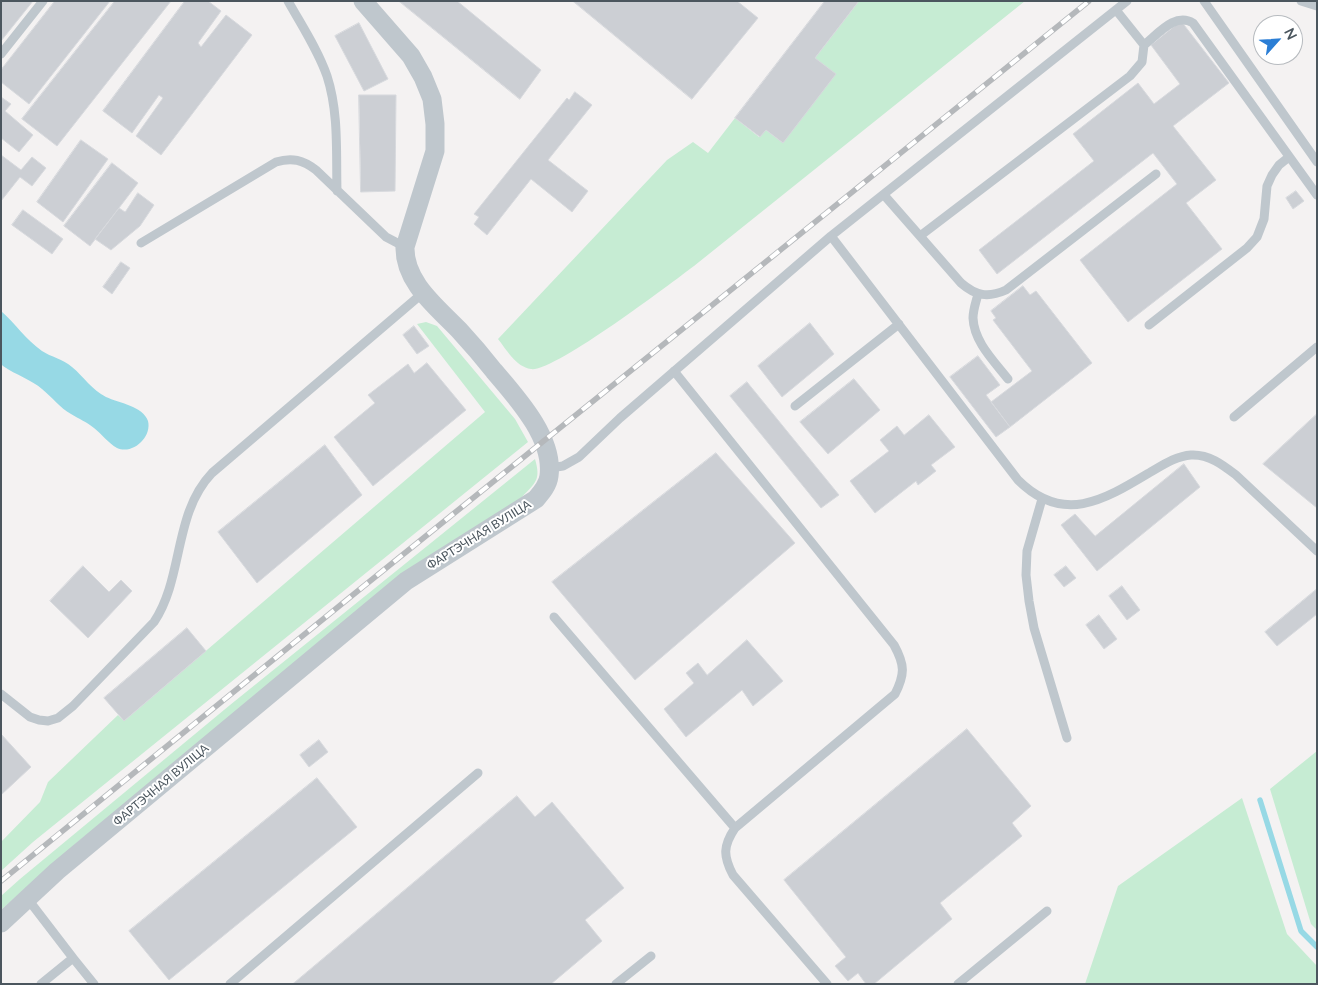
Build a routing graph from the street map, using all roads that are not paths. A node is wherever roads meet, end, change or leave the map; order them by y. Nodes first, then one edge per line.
1 (43, 1) edge
2 (288, 1) edge
3 (363, 1) edge
4 (1127, 1) edge
5 (1204, 1) edge
6 (1301, 1) edge
7 (1317, 6) edge
8 (1116, 10) junction
9 (1144, 44) junction
10 (1, 54) edge
11 (1289, 157) junction
12 (1317, 162) edge
13 (1156, 174) dead end
14 (337, 191) junction
15 (884, 194) junction
16 (1317, 196) edge
17 (831, 236) junction
18 (920, 236) junction
19 (141, 243) dead end
20 (405, 247) junction
21 (424, 292) junction
22 (978, 294) junction
23 (899, 324) junction
24 (1149, 325) dead end
25 (1317, 347) edge
26 (674, 371) junction
27 (1008, 379) dead end
28 (795, 406) dead end
29 (1234, 417) dead end
30 (550, 468) junction
31 (1042, 499) junction
32 (1317, 551) edge
33 (554, 616) dead end
34 (1, 694) edge
35 (1067, 738) dead end
36 (478, 773) dead end
37 (735, 828) junction
38 (27, 898) junction
39 (1047, 911) dead end
40 (1, 924) edge
41 (651, 956) dead end
42 (73, 958) junction
43 (41, 984) edge
44 (94, 984) edge
45 (230, 984) edge
46 (616, 984) edge
47 (827, 984) edge
48 (958, 984) edge

1 - 10 lane
2 - 14 lane
3 - 20 street
4 - 8 lane
5 - 12 lane
6 - 7 lane
8 - 9 lane
8 - 15 lane
9 - 11 lane
9 - 18 lane
11 - 16 lane
11 - 24 lane
13 - 22 lane
14 - 19 lane
14 - 20 lane
15 - 17 lane
15 - 18 lane
17 - 23 lane
17 - 26 lane
18 - 22 lane
20 - 21 street
21 - 30 street
21 - 34 lane
22 - 27 lane
23 - 28 lane
23 - 31 lane
25 - 29 lane
26 - 30 lane
26 - 37 lane
30 - 38 street, ФАРТЭЧНАЯ ВУЛІЦА
31 - 32 lane
31 - 35 lane
33 - 37 lane
36 - 45 lane
37 - 47 lane
38 - 40 street, ФАРТЭЧНАЯ ВУЛІЦА
38 - 42 lane
39 - 48 lane
41 - 46 lane
42 - 43 lane
42 - 44 lane

